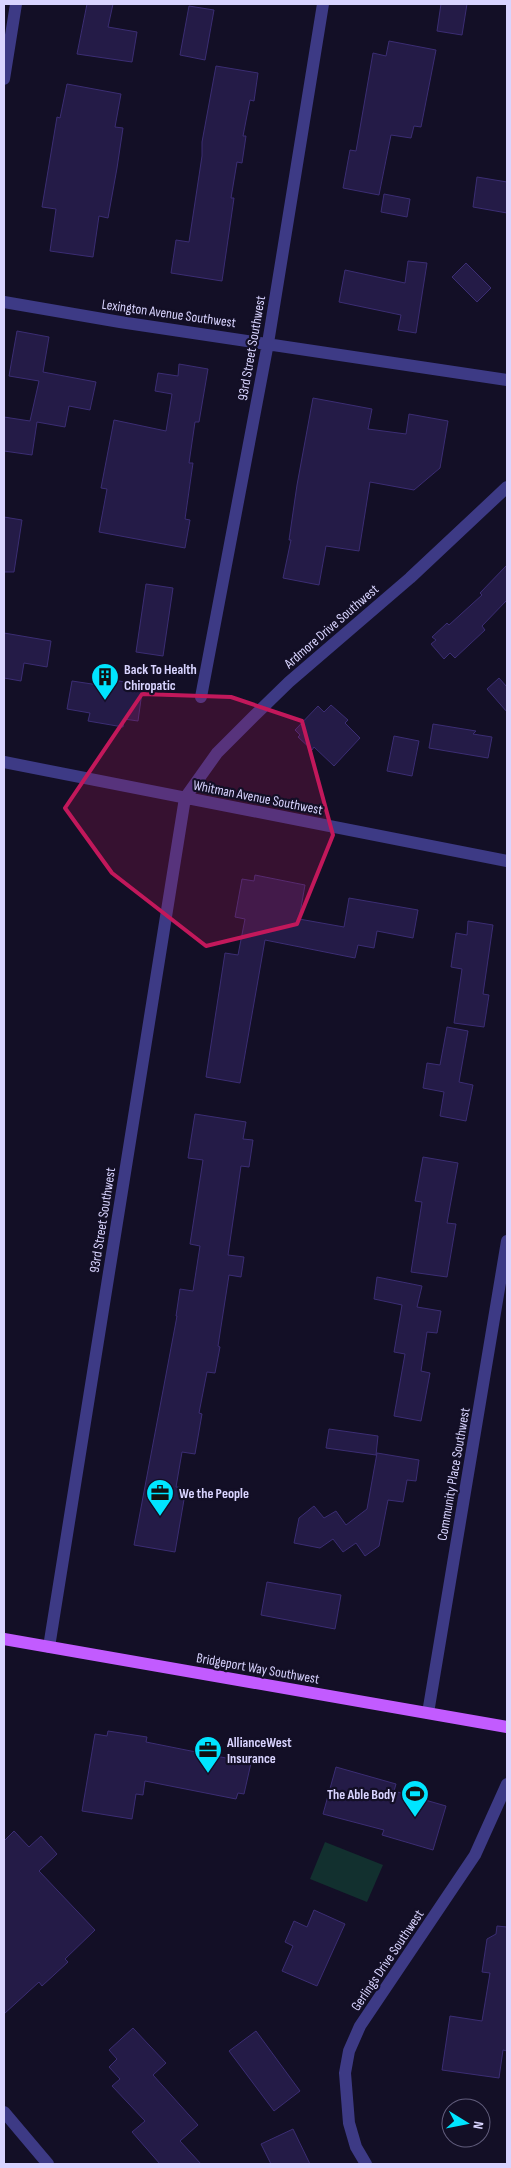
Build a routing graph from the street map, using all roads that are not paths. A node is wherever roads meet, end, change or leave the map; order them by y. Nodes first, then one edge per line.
1 (16, 4) edge
2 (323, 4) edge
3 (4, 79) edge
4 (4, 302) edge
5 (268, 343) junction
6 (507, 380) edge
7 (507, 487) edge
8 (202, 697) dead end
9 (4, 762) edge
10 (186, 798) junction
11 (507, 861) edge
12 (507, 1241) edge
13 (4, 1639) edge
14 (49, 1646) junction
15 (428, 1713) junction
16 (507, 1727) edge
17 (507, 1784) edge
18 (4, 2112) edge
19 (48, 2164) edge
20 (366, 2164) edge

1 - 3 street
2 - 5 street, 93rd Street Southwest
4 - 5 street, Lexington Avenue Southwest
5 - 6 street, Lexington Avenue Southwest
5 - 8 street, 93rd Street Southwest
7 - 10 street, Ardmore Drive Southwest
9 - 10 street, Whitman Avenue Southwest
10 - 11 street, Whitman Avenue Southwest
10 - 14 street, 93rd Street Southwest
12 - 15 street, Community Place Southwest
13 - 14 main road, Bridgeport Way Southwest
14 - 15 main road, Bridgeport Way Southwest
15 - 16 main road, Bridgeport Way Southwest
17 - 20 street, Gerlings Drive Southwest
18 - 19 street

